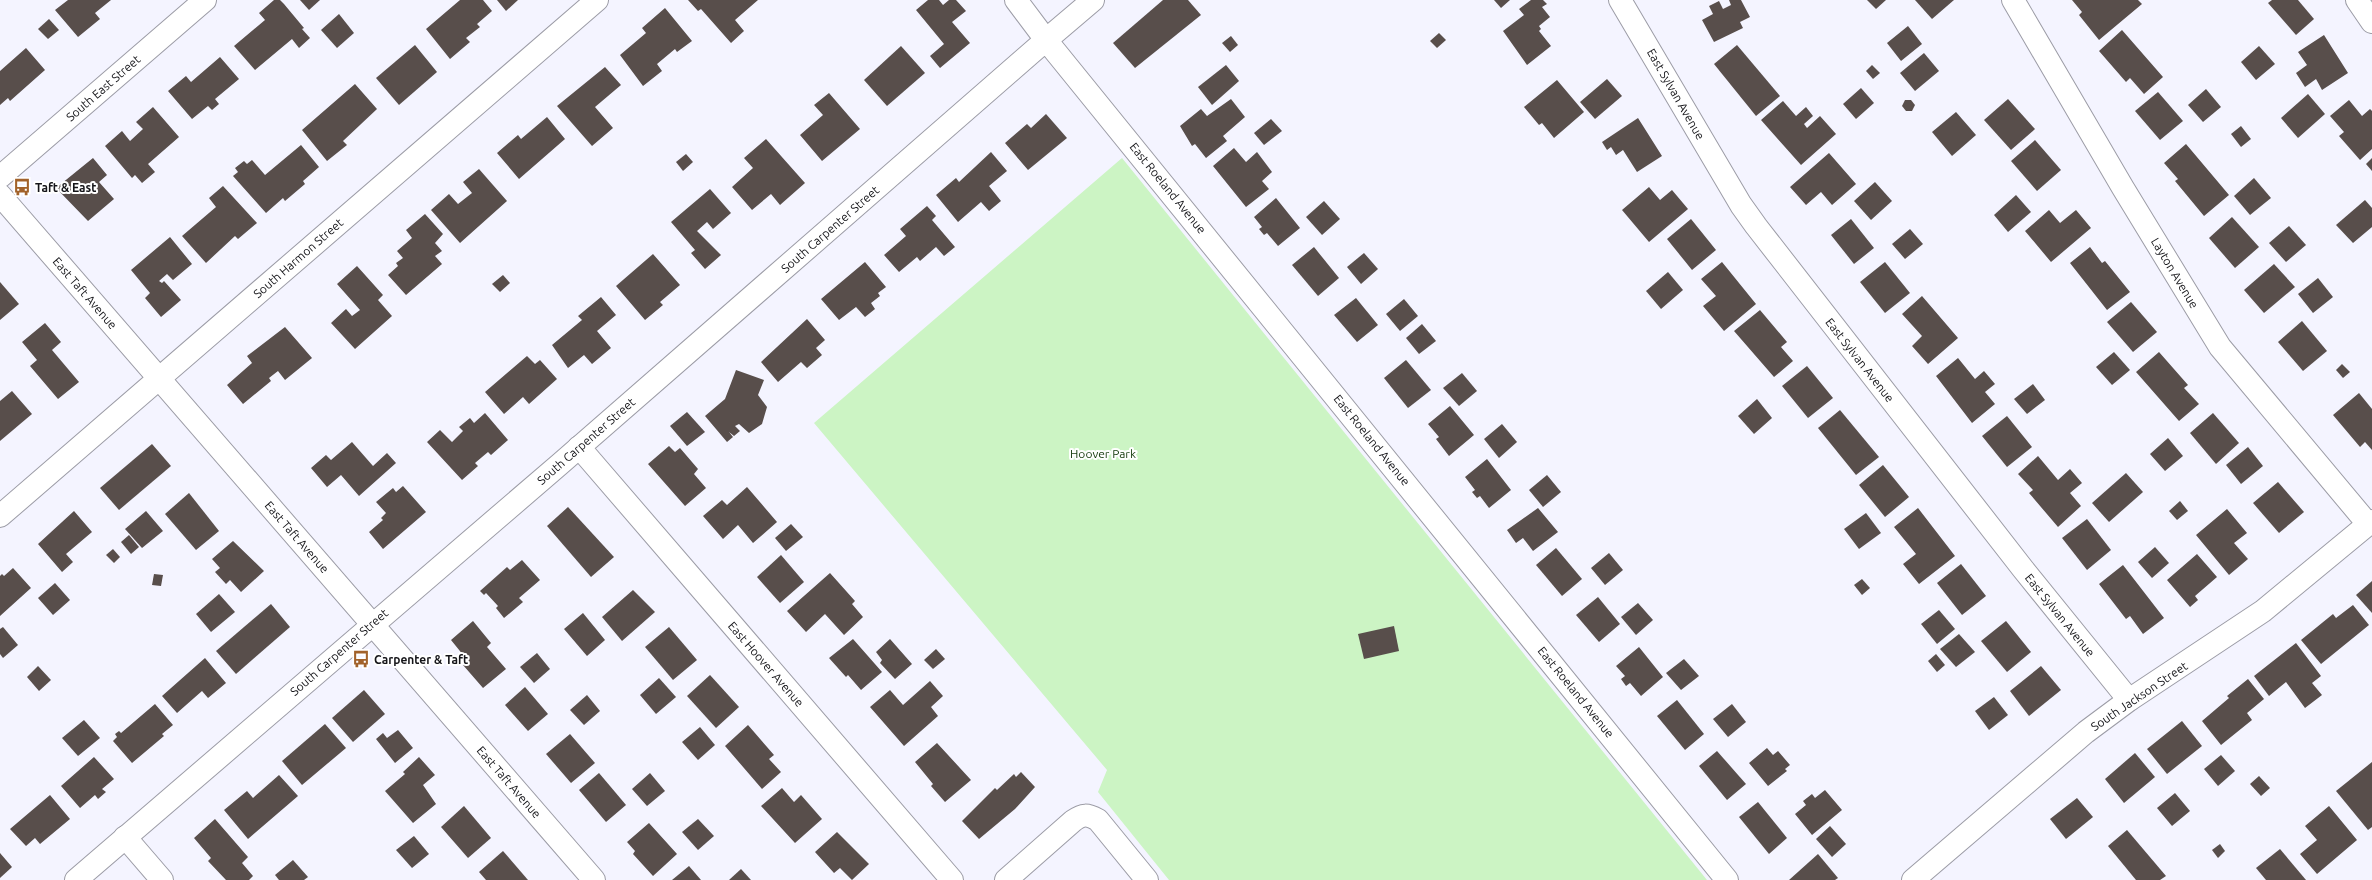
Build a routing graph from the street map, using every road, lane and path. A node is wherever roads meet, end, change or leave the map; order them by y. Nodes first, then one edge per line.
1 (205, 0) edge
2 (597, 0) edge
3 (1016, 0) edge
4 (1093, 0) edge
5 (1620, 0) edge
6 (2013, 0) edge
7 (2357, 0) edge
8 (2372, 22) edge
9 (1046, 40) junction
10 (0, 177) edge
11 (0, 195) edge
12 (160, 378) junction
13 (579, 447) junction
14 (0, 516) edge
15 (2370, 523) edge
16 (372, 624) junction
17 (2129, 700) junction
18 (125, 837) junction
19 (76, 880) edge
20 (162, 880) edge
21 (594, 880) edge
22 (952, 880) edge
23 (1006, 880) edge
24 (1147, 880) edge
25 (1727, 880) edge
26 (1913, 880) edge

1 - 10 street, South East Street
2 - 12 street, South Harmon Street
3 - 9 street, East Roeland Avenue
4 - 9 street, South Carpenter Street
5 - 17 street, East Sylvan Avenue
6 - 15 street, Layton Avenue
7 - 8 street
9 - 13 street, South Carpenter Street
9 - 25 street, East Roeland Avenue
11 - 12 street, East Taft Avenue
12 - 14 street, South Harmon Street
12 - 16 street, East Taft Avenue
13 - 16 street, South Carpenter Street
13 - 22 street, East Hoover Avenue
15 - 17 street, South Jackson Street
16 - 18 street, South Carpenter Street
16 - 21 street, East Taft Avenue
17 - 26 street, South Jackson Street
18 - 19 street, South Carpenter Street
18 - 20 street
23 - 24 street

